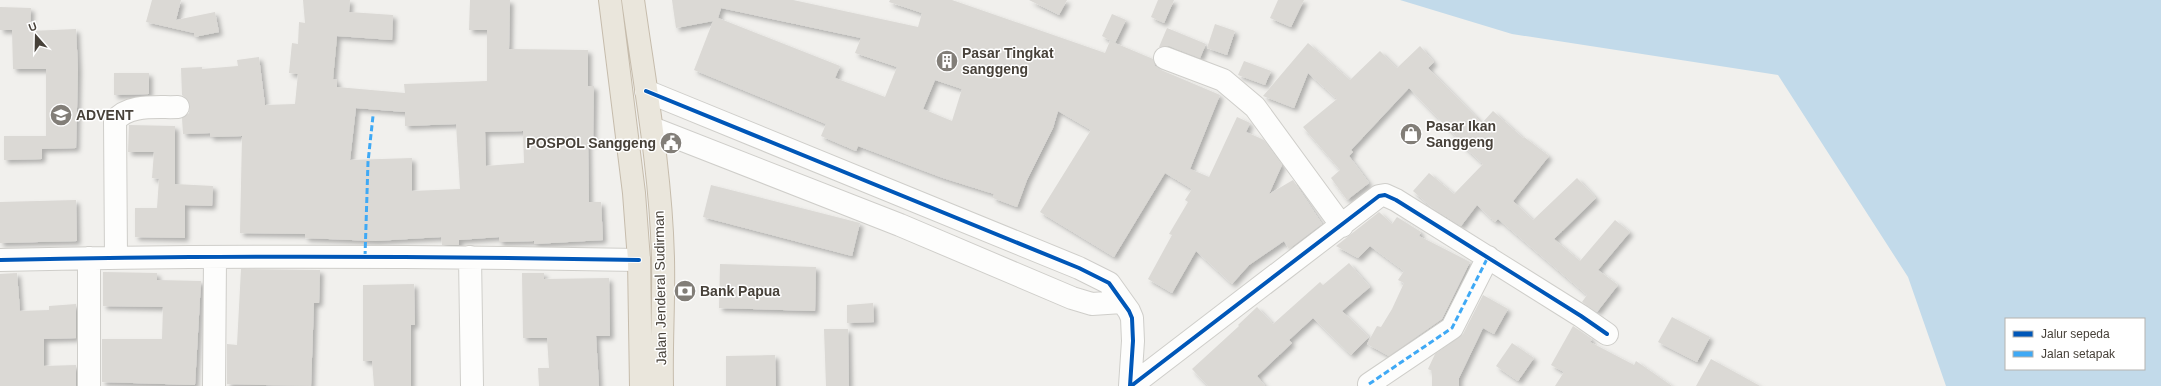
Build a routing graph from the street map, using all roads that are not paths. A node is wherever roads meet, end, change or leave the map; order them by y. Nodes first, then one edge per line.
1 (610, 0) edge
2 (633, 0) edge
3 (1165, 58) dead end
4 (646, 91) junction
5 (178, 107) dead end
6 (652, 128) junction
7 (908, 199) junction
8 (900, 225) junction
9 (1342, 226) junction
10 (1030, 249) junction
11 (470, 257) junction
12 (1488, 257) junction
13 (89, 258) junction
14 (116, 258) junction
15 (215, 258) junction
16 (0, 260) edge
17 (639, 260) junction
18 (1020, 276) junction
19 (1122, 302) junction
20 (1607, 334) dead end
21 (1369, 384) dead end
22 (89, 386) edge
23 (214, 386) edge
24 (472, 386) edge
25 (641, 386) edge
26 (662, 386) edge
27 (1130, 386) edge

1 - 17 highway
2 - 4 highway, Jalan Jenderal Sudirman
3 - 9 street
4 - 6 highway, Jalan Jenderal Sudirman
4 - 7 street
5 - 14 street
6 - 8 street
6 - 26 highway, Jalan Jenderal Sudirman
7 - 8 street
7 - 10 street
8 - 18 street
9 - 12 street
9 - 27 street
10 - 18 street
10 - 19 street
11 - 15 street
11 - 17 street
11 - 24 street
12 - 20 street
12 - 21 street
13 - 14 street
13 - 16 street
13 - 22 street
14 - 15 street
15 - 23 street
17 - 25 highway
18 - 19 street
19 - 27 street

